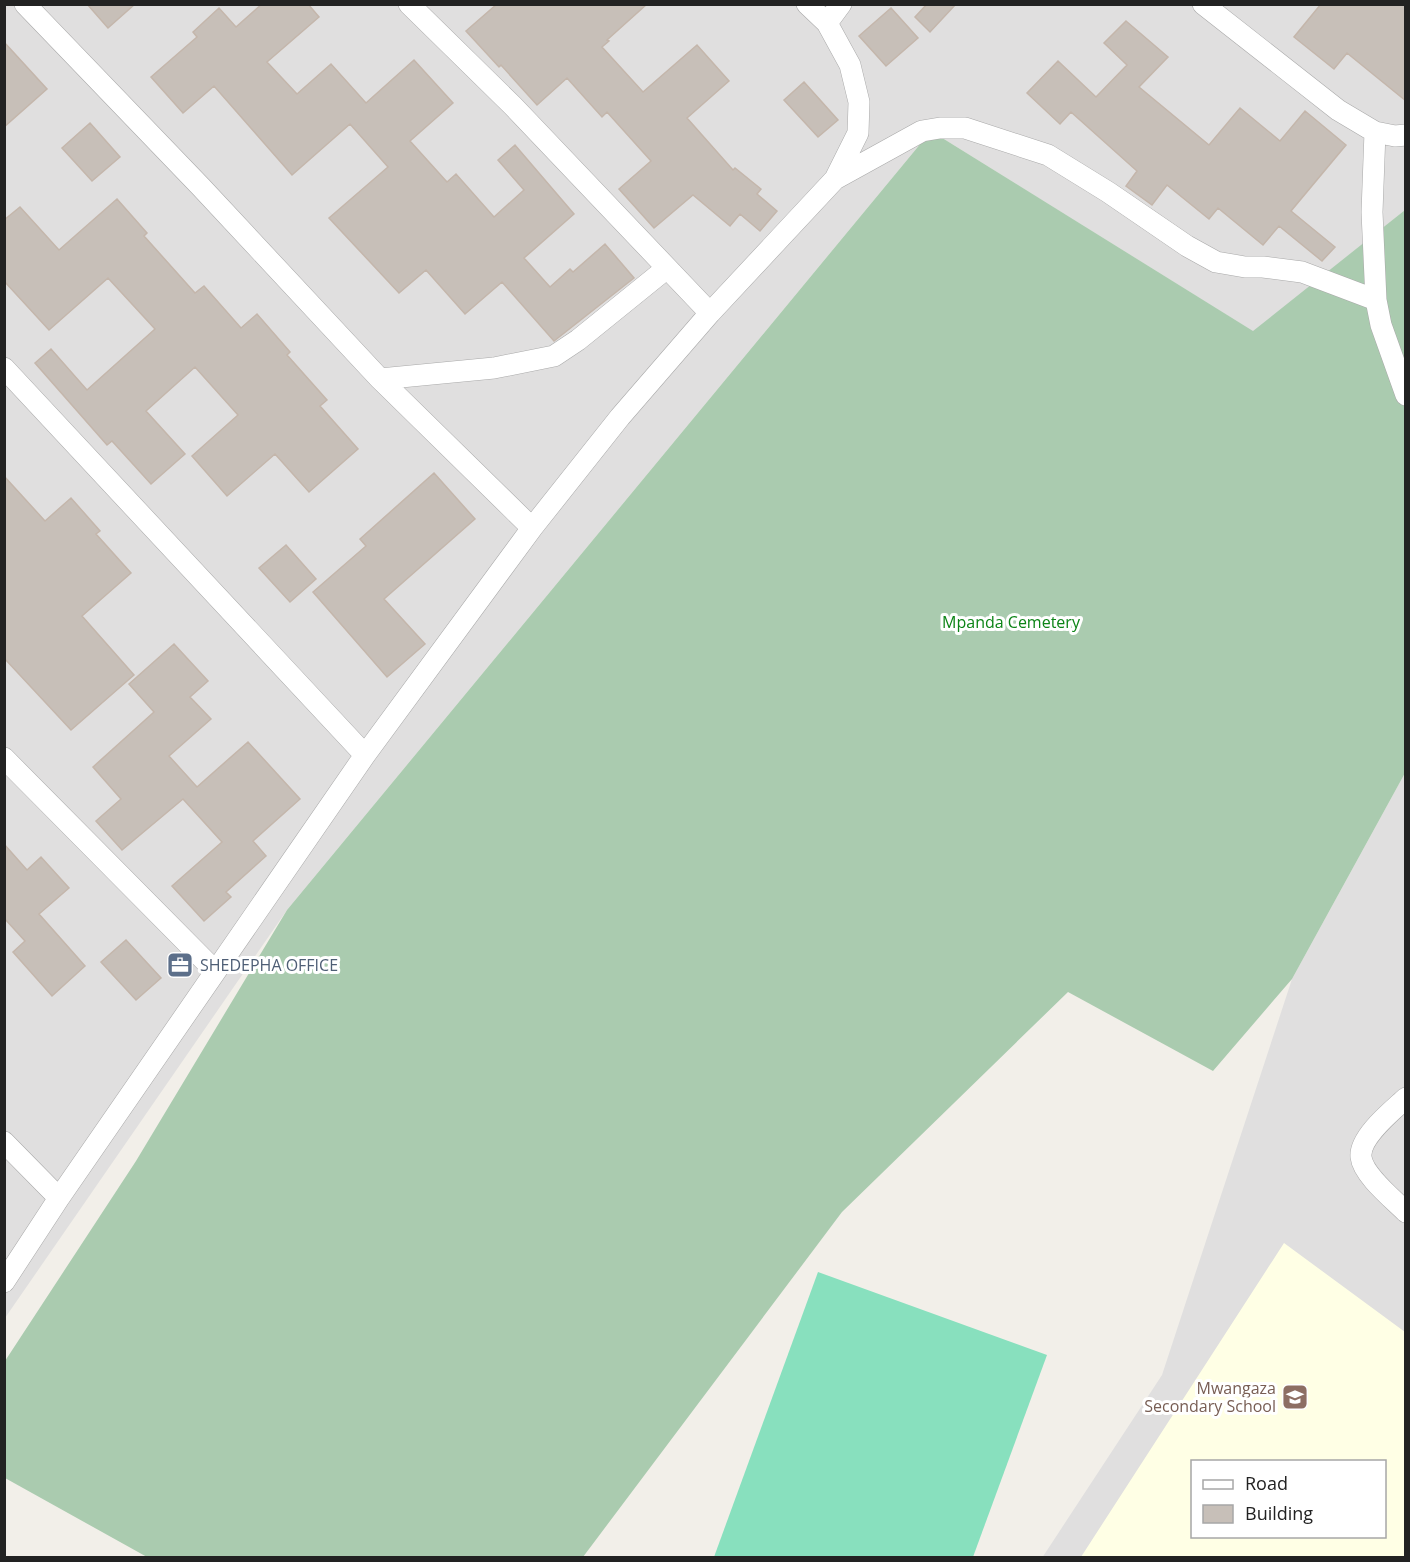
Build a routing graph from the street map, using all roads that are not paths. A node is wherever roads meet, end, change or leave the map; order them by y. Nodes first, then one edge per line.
1 (25, 4) edge
2 (409, 4) edge
3 (807, 4) edge
4 (842, 4) edge
5 (1203, 4) edge
6 (827, 23) junction
7 (1375, 132) junction
8 (1406, 135) edge
9 (835, 179) junction
10 (667, 268) junction
11 (1376, 300) junction
12 (710, 313) junction
13 (4, 368) edge
14 (380, 380) junction
15 (1406, 395) edge
16 (532, 528) junction
17 (365, 755) junction
18 (4, 758) edge
19 (215, 971) junction
20 (1406, 1098) edge
21 (4, 1142) edge
22 (58, 1198) junction
23 (1406, 1212) edge
24 (4, 1282) edge

1 - 14 street
2 - 10 street
3 - 6 street
4 - 6 street
5 - 7 street
6 - 9 street
7 - 8 street
7 - 11 street
9 - 11 street
9 - 12 street
10 - 12 street
10 - 14 street
11 - 15 street
12 - 16 street
13 - 17 street
14 - 16 street
16 - 17 street
17 - 19 street
18 - 19 street
19 - 22 street
20 - 23 street
21 - 22 street
22 - 24 street

